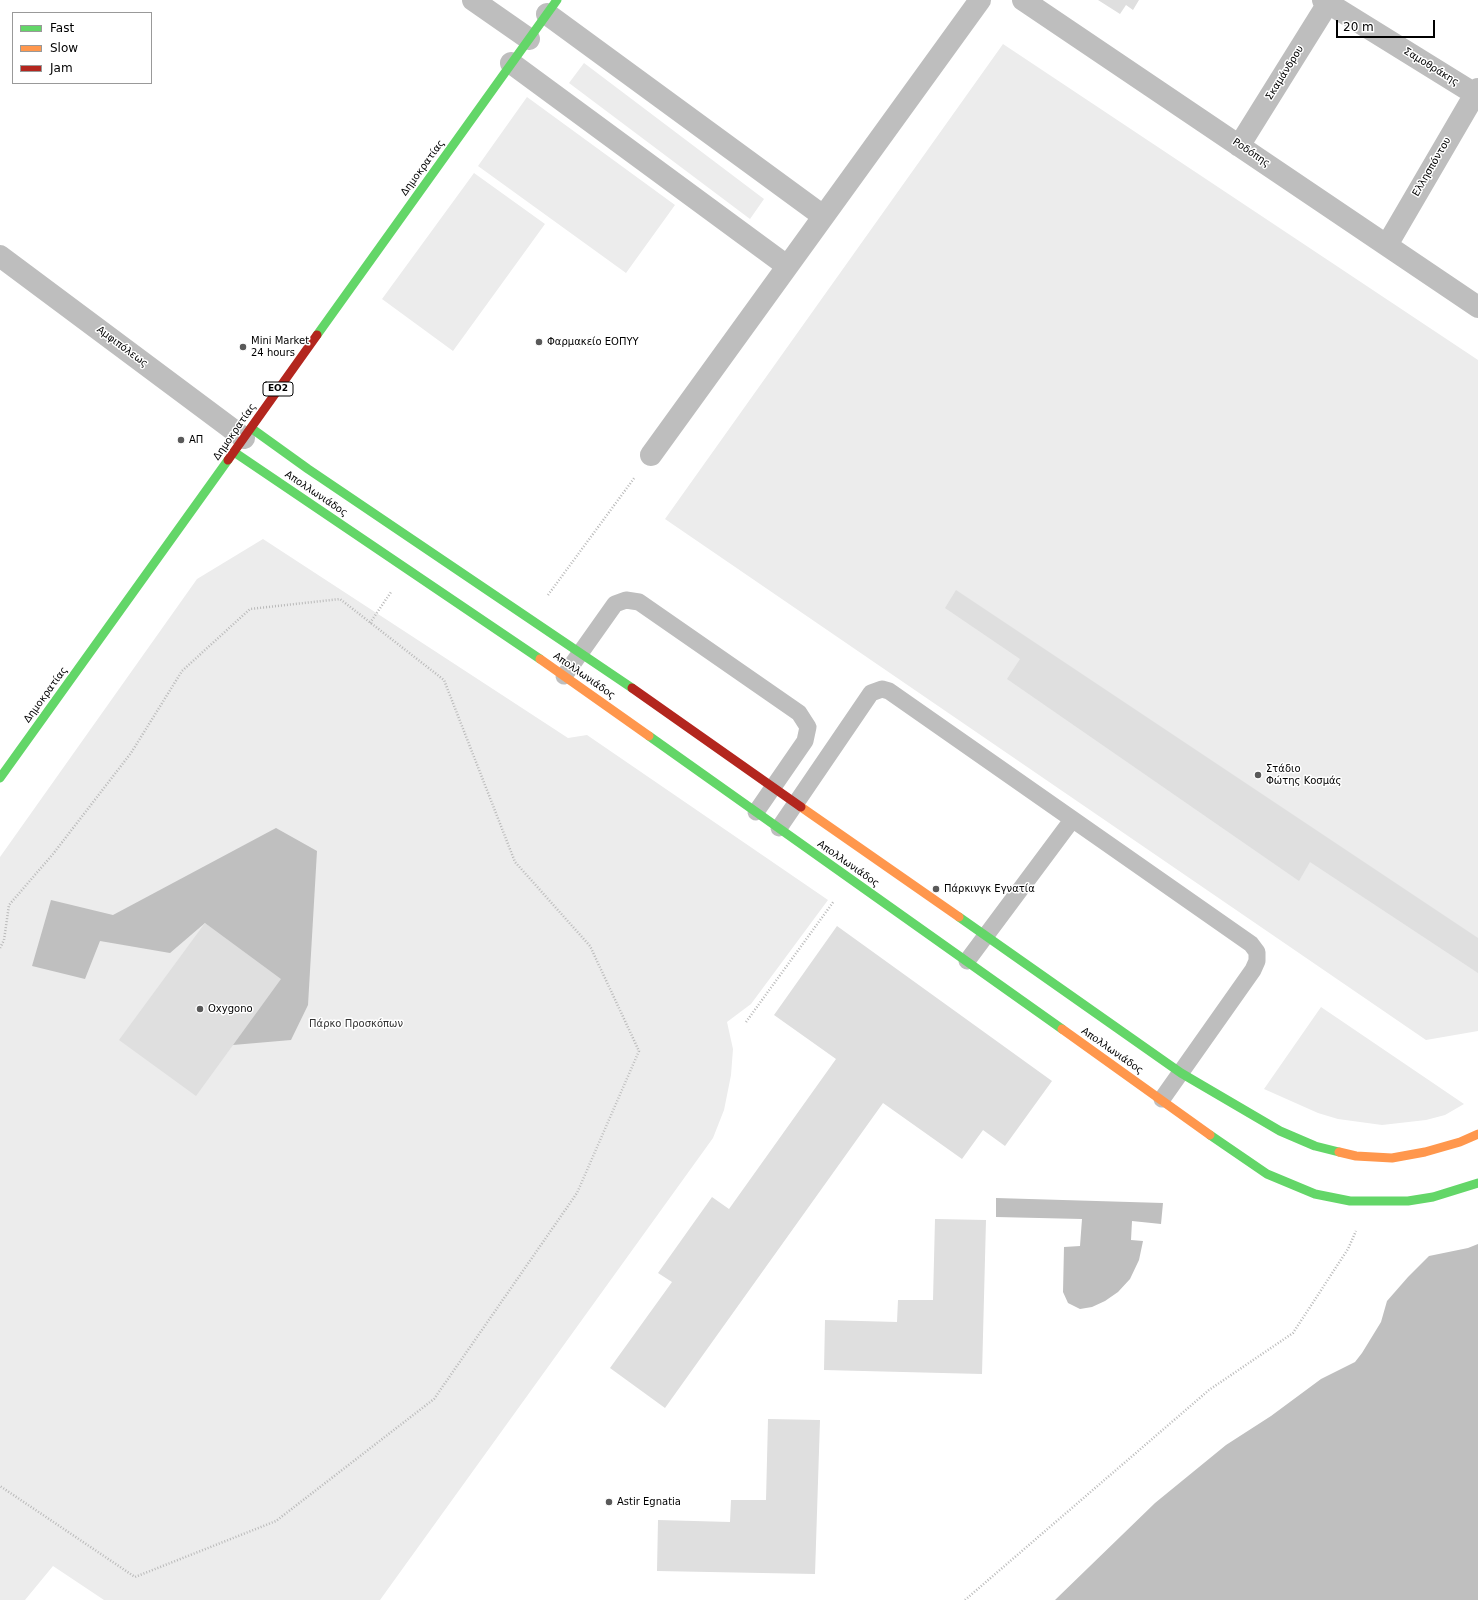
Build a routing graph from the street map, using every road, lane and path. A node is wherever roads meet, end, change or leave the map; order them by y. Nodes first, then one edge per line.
1 (474, 0) edge
2 (980, 0) edge
3 (1023, 0) edge
4 (1327, 1) edge
5 (552, 7) edge
6 (528, 40) junction
7 (511, 63) junction
8 (1477, 93) edge
9 (1239, 146) junction
10 (823, 216) junction
11 (1387, 246) junction
12 (0, 256) edge
13 (787, 266) junction
14 (1478, 307) edge
15 (243, 439) junction
16 (651, 455) joint
17 (392, 592) dead end
18 (531, 618) junction
19 (370, 623) junction
20 (582, 652) junction
21 (564, 676) junction
22 (0, 778) edge
23 (773, 787) junction
24 (796, 803) junction
25 (756, 812) junction
26 (1072, 820) junction
27 (779, 828) junction
28 (851, 879) junction
29 (986, 936) junction
30 (0, 948) edge
31 (967, 961) junction
32 (746, 1022) dead end
33 (1181, 1073) junction
34 (1162, 1099) junction
35 (1478, 1134) edge
36 (1478, 1183) edge
37 (1369, 1202) junction
38 (0, 1486) edge
39 (965, 1600) edge

1 - 6 street
2 - 10 street
3 - 9 street, Ροδόπης
4 - 8 street, Σαμοθράκης
4 - 9 street, Σκαμάνδρου
5 - 6 main road, Δημοκρατίας / ΕΟ2
5 - 10 street
6 - 7 main road, Δημοκρατίας / ΕΟ2
7 - 13 street
7 - 15 main road, Δημοκρατίας / ΕΟ2
8 - 11 street, Ελλησπόντου
9 - 11 street, Ροδόπης
10 - 13 street
11 - 14 street, Ροδόπης
12 - 15 street, Αμφιπόλεως
13 - 16 street
15 - 18 main road, Απολλωνιάδος
15 - 21 main road, Απολλωνιάδος
15 - 22 main road, Δημοκρατίας / ΕΟ2
16 - 18 path
17 - 19 path
18 - 20 main road, Απολλωνιάδος
19 - 30 path
19 - 38 path
20 - 21 lane
20 - 23 main road, Απολλωνιάδος
20 - 23 lane
21 - 25 main road, Απολλωνιάδος
23 - 24 main road, Απολλωνιάδος
23 - 25 lane
24 - 26 lane
24 - 27 lane
24 - 29 main road, Απολλωνιάδος
25 - 27 main road, Απολλωνιάδος
26 - 29 lane
26 - 33 lane
27 - 28 main road, Απολλωνιάδος
28 - 31 main road, Απολλωνιάδος
28 - 32 path
29 - 31 lane
29 - 33 main road, Απολλωνιάδος
31 - 34 main road, Απολλωνιάδος
33 - 34 lane
33 - 35 main road, Απολλωνιάδος
34 - 37 main road, Απολλωνιάδος
36 - 37 main road, Απολλωνιάδος
37 - 39 path

